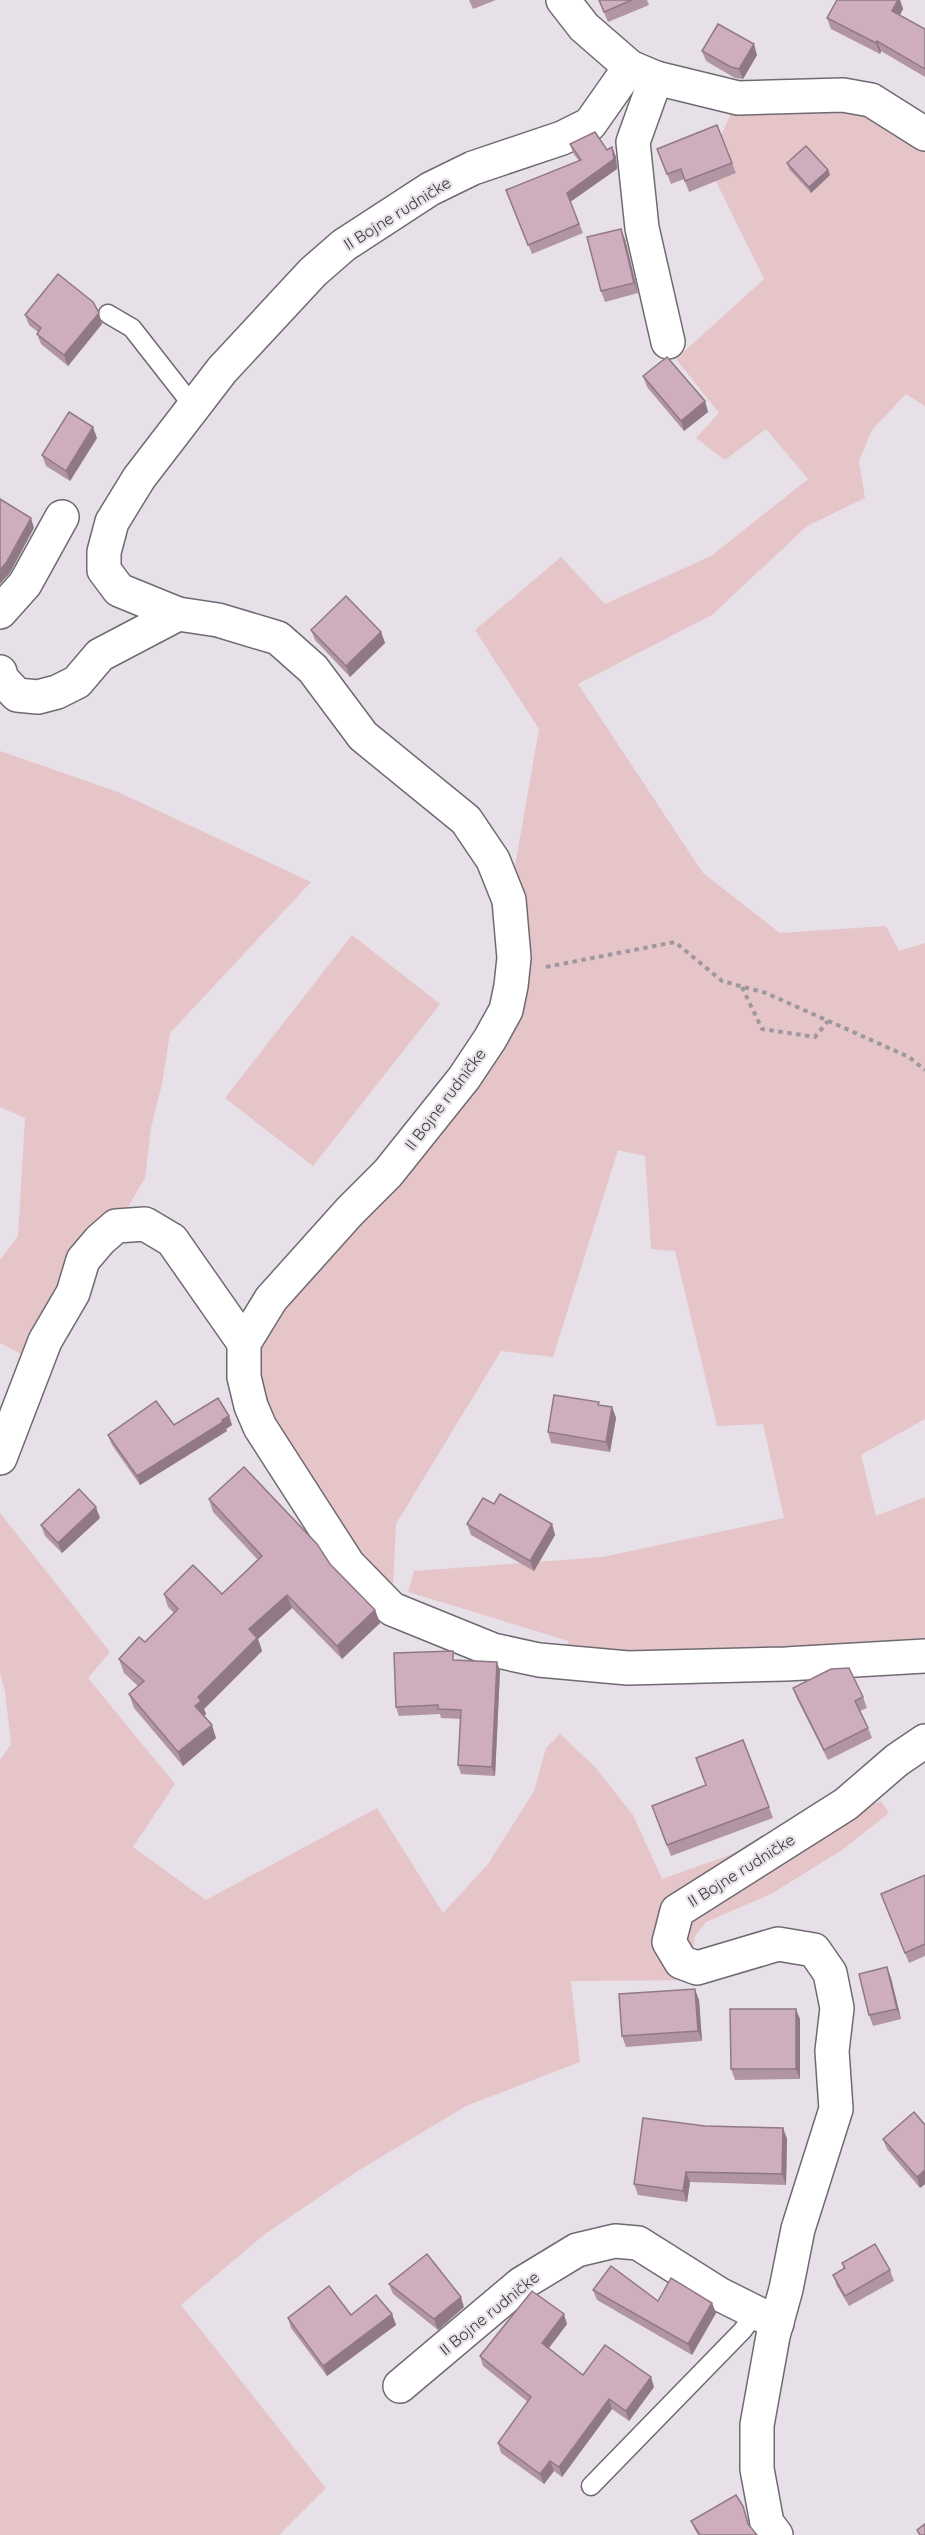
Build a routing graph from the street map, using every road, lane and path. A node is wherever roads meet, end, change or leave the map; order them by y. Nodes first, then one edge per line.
1 (563, 0) edge
2 (643, 73) junction
3 (925, 134) edge
4 (108, 314) dead end
5 (668, 342) dead end
6 (193, 406) junction
7 (62, 517) dead end
8 (0, 612) edge
9 (178, 614) junction
10 (0, 672) edge
11 (511, 986) junction
12 (742, 987) junction
13 (828, 1021) junction
14 (925, 1070) edge
15 (244, 1343) junction
16 (0, 1458) edge
17 (925, 1656) edge
18 (925, 1741) edge
19 (766, 2318) junction
20 (400, 2386) dead end
21 (591, 2486) dead end
22 (776, 2535) edge

1 - 2 street
2 - 3 street
2 - 5 street
2 - 6 street, II Bojne rudničke
4 - 6 lane
6 - 9 street, II Bojne rudničke
7 - 8 street
9 - 10 street
9 - 11 street, II Bojne rudničke
11 - 12 path
11 - 15 street, II Bojne rudničke
12 - 13 path
12 - 13 path
13 - 14 path
15 - 16 street
15 - 17 street
18 - 19 street, II Bojne rudničke
19 - 20 street, II Bojne rudničke
19 - 21 lane
19 - 22 street, II Bojne rudničke

